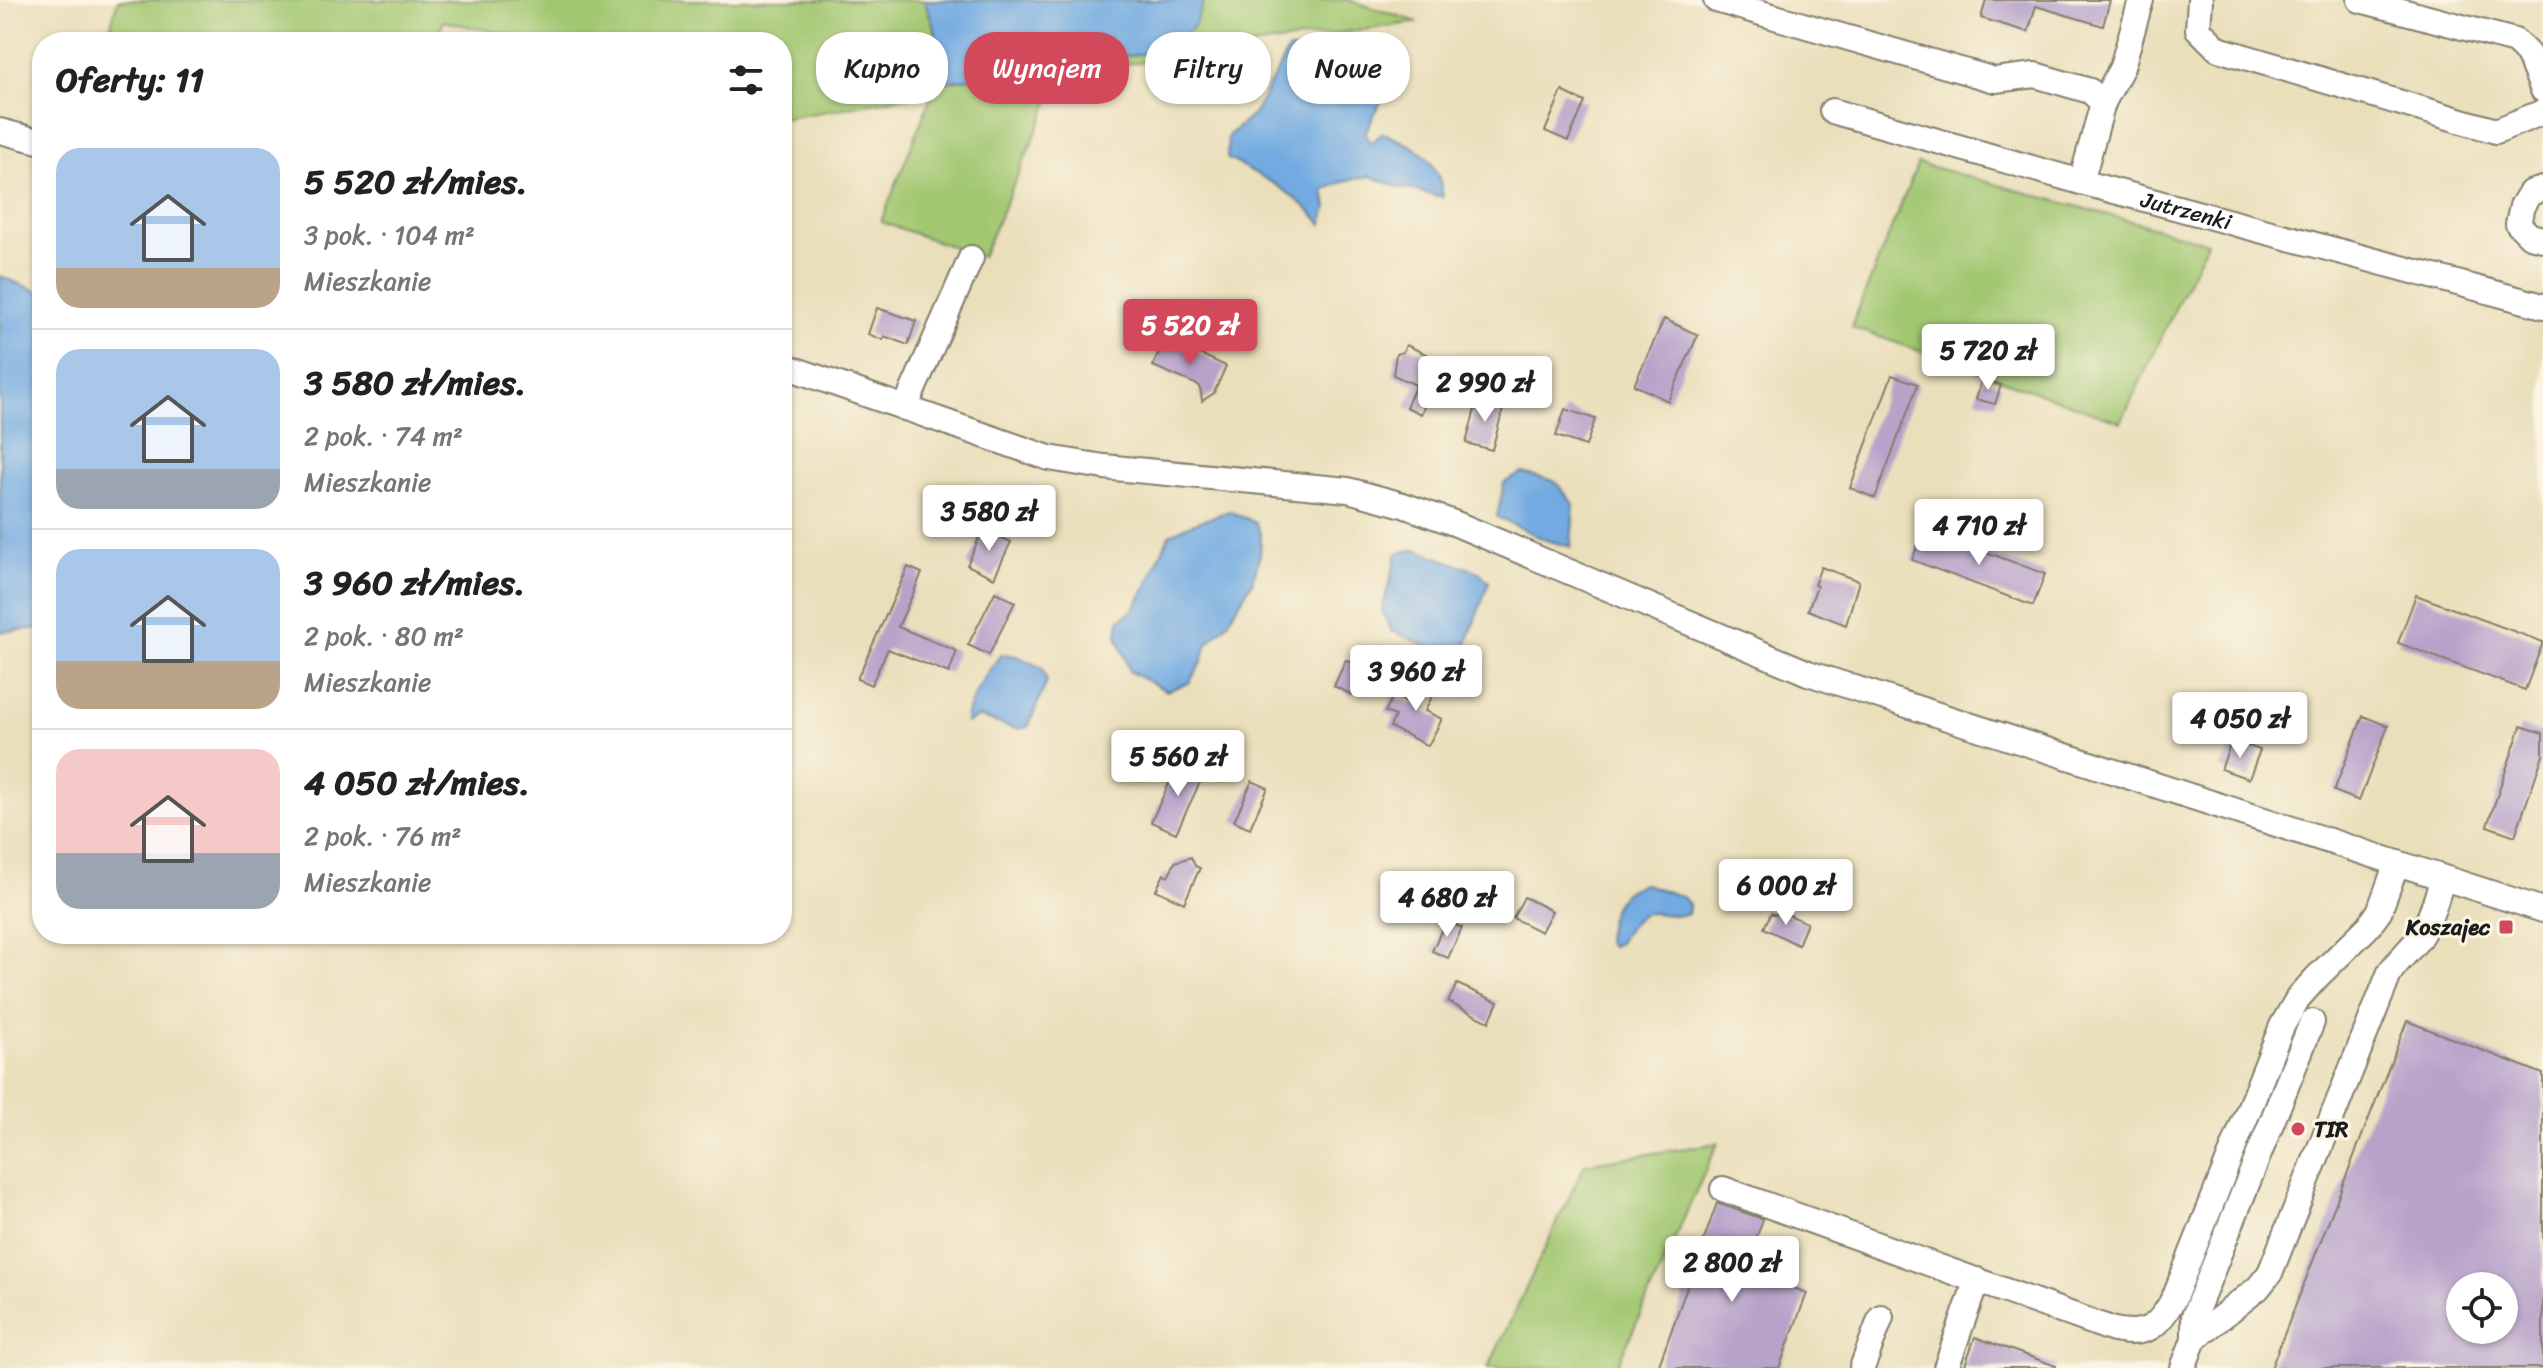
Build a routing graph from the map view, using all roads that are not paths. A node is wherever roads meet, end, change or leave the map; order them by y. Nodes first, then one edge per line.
1 (1716, 0) edge
2 (2141, 0) edge
3 (2200, 0) edge
4 (2360, 0) edge
5 (2543, 90) edge
6 (2103, 103) junction
7 (1832, 111) dead end
8 (2543, 112) edge
9 (0, 131) edge
10 (32, 139) edge
11 (2081, 182) junction
12 (2543, 189) edge
13 (2543, 239) edge
14 (971, 258) dead end
15 (2543, 306) edge
16 (792, 368) edge
17 (905, 408) junction
18 (2397, 863) junction
19 (2443, 878) junction
20 (2543, 910) edge
21 (2312, 1022) dead end
22 (1723, 1189) dead end
23 (1977, 1280) junction
24 (2174, 1298) junction
25 (1881, 1317) dead end
26 (2194, 1339) junction
27 (2184, 1365) edge
28 (1862, 1368) edge
29 (1946, 1368) edge

1 - 6 street
2 - 6 street
3 - 8 street
4 - 5 street
6 - 11 street
7 - 11 street, Jutrzenki
9 - 10 street
11 - 15 street, Jutrzenki
12 - 13 street
14 - 17 street
16 - 17 street
17 - 18 street
18 - 19 street
18 - 24 street
19 - 20 street
19 - 26 street
21 - 26 street
22 - 23 street
23 - 24 street
23 - 29 street
24 - 27 street
25 - 28 street
26 - 27 street

